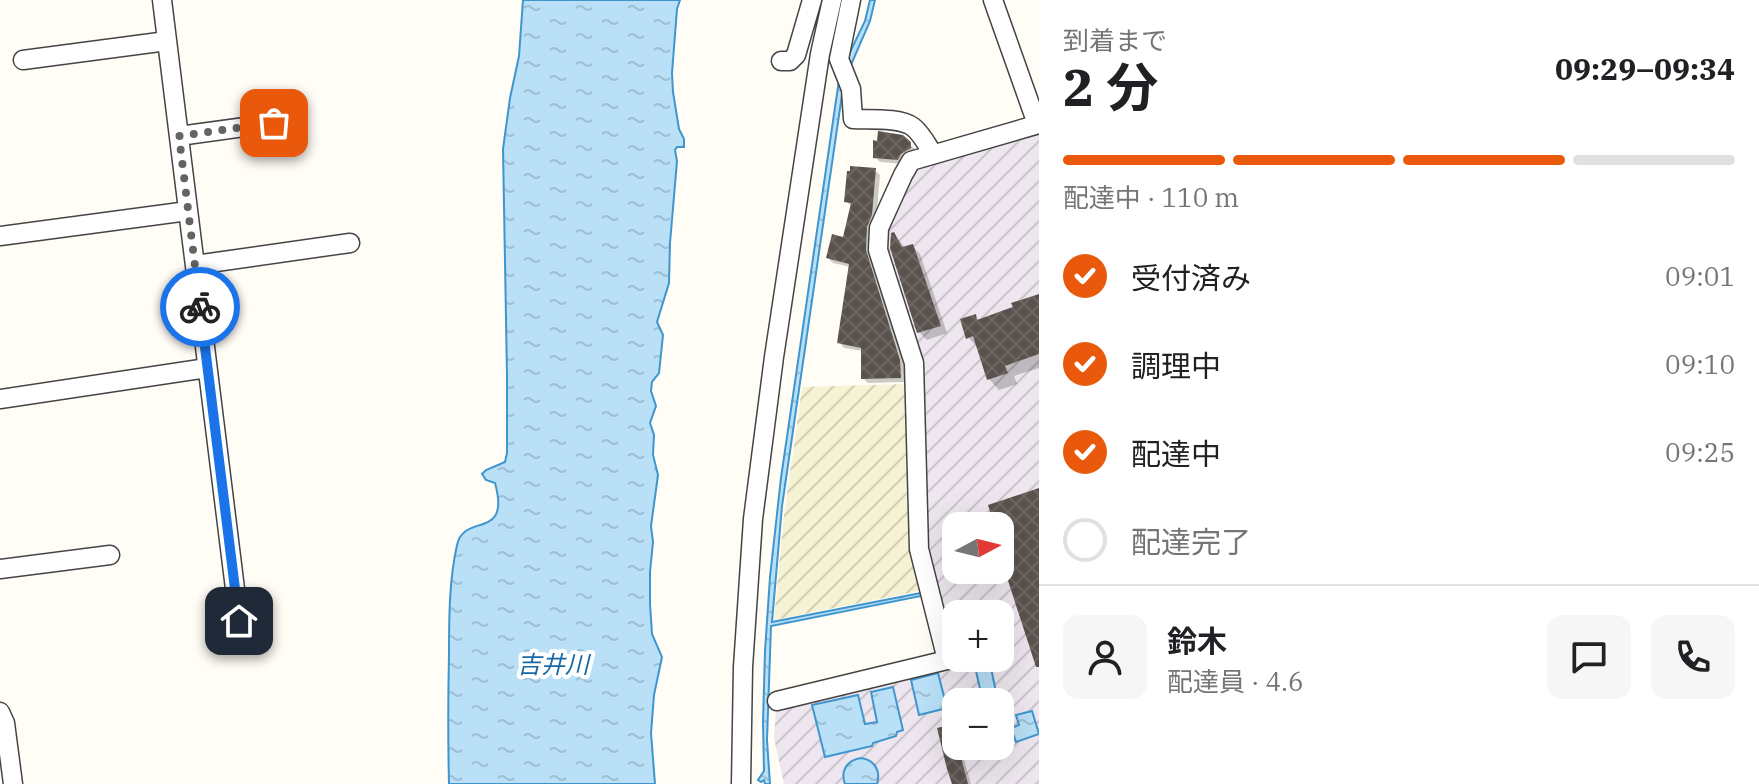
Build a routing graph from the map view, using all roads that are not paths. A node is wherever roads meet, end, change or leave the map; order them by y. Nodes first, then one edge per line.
1 (162, 0) edge
2 (812, 0) edge
3 (832, 0) edge
4 (851, 0) edge
5 (993, 0) edge
6 (167, 41) junction
7 (23, 60) dead end
8 (781, 61) dead end
9 (274, 123) dead end
10 (1038, 124) edge
11 (179, 136) junction
12 (933, 154) junction
13 (188, 211) junction
14 (0, 236) edge
15 (350, 243) dead end
16 (195, 265) junction
17 (207, 368) junction
18 (0, 399) edge
19 (110, 555) dead end
20 (0, 569) edge
21 (239, 621) dead end
22 (777, 701) dead end
23 (0, 712) edge
24 (8, 775) edge
25 (741, 784) edge

1 - 6 street
2 - 8 street
3 - 25 street
4 - 12 street
5 - 10 street
6 - 7 street
6 - 11 street
9 - 11 street
10 - 12 street
11 - 13 street
12 - 22 street
13 - 14 street
13 - 16 street
15 - 16 street
16 - 17 street
17 - 18 street
17 - 21 street
19 - 20 street
23 - 24 street

